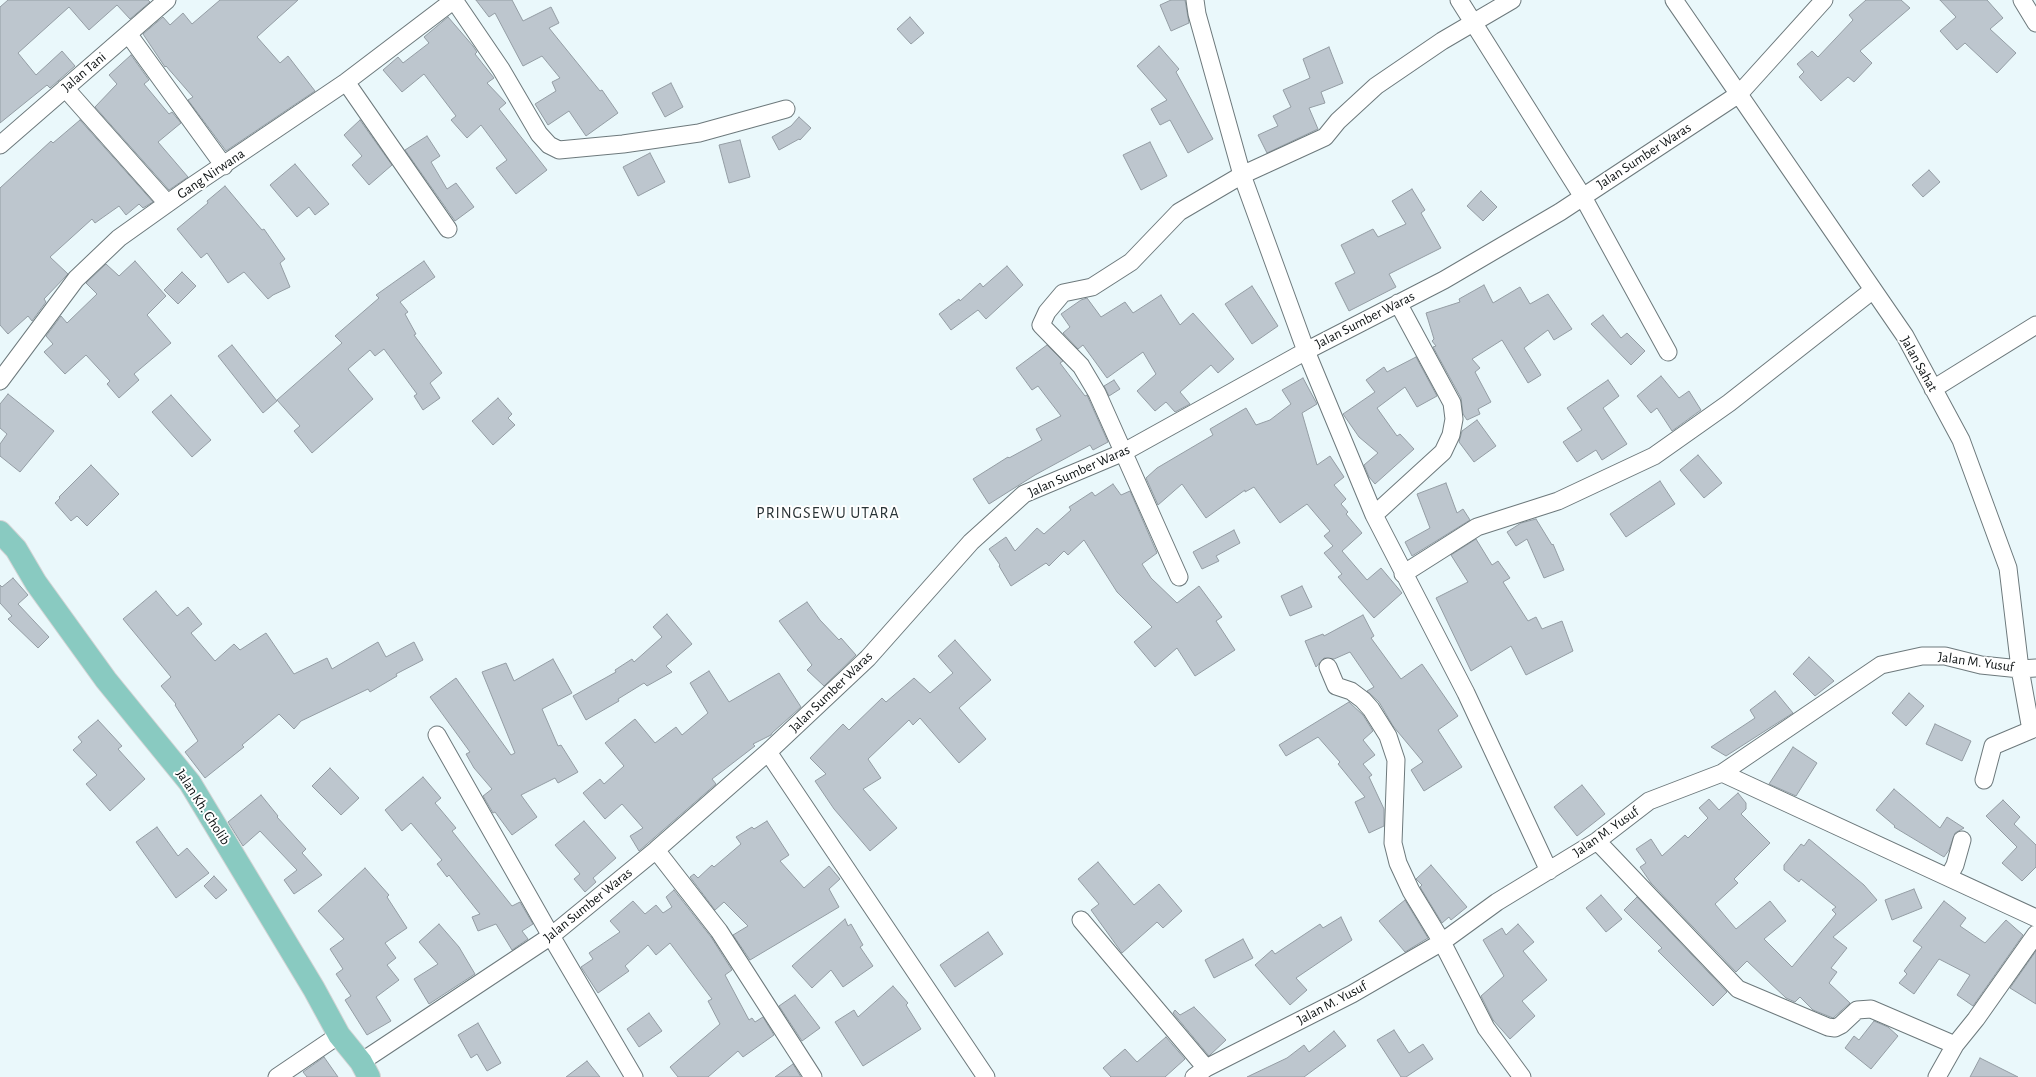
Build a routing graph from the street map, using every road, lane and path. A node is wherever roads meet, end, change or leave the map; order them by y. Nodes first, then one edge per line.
1 (168, 0) edge
2 (454, 0) edge
3 (1196, 0) edge
4 (1459, 0) edge
5 (1512, 0) edge
6 (1674, 0) edge
7 (1824, 0) edge
8 (2022, 0) edge
9 (1472, 23) junction
10 (2036, 23) edge
11 (129, 35) junction
12 (346, 82) junction
13 (65, 88) junction
14 (1738, 94) junction
15 (786, 109) dead end
16 (0, 145) edge
17 (224, 166) junction
18 (1242, 175) junction
19 (1583, 197) junction
20 (168, 203) junction
21 (448, 229) dead end
22 (1874, 290) junction
23 (1398, 303) junction
24 (2036, 325) edge
25 (1306, 351) junction
26 (1668, 352) dead end
27 (0, 381) edge
28 (1933, 389) junction
29 (1124, 452) junction
30 (1374, 515) junction
31 (0, 532) edge
32 (1403, 574) junction
33 (1179, 577) dead end
34 (1328, 668) dead end
35 (2028, 668) edge
36 (437, 735) dead end
37 (768, 752) junction
38 (1722, 773) junction
39 (1984, 780) dead end
40 (1962, 840) dead end
41 (1596, 841) junction
42 (656, 850) junction
43 (1549, 871) junction
44 (1949, 876) junction
45 (2036, 918) edge
46 (1081, 920) dead end
47 (2036, 934) edge
48 (551, 936) junction
49 (1442, 942) junction
50 (339, 1035) junction
51 (1955, 1045) junction
52 (365, 1069) edge
53 (1200, 1073) edge
54 (277, 1077) edge
55 (634, 1077) edge
56 (812, 1077) edge
57 (986, 1077) edge
58 (1522, 1077) edge
59 (1937, 1077) edge

1 - 11 street, Jalan Tani
2 - 12 street, Gang Nirwana
2 - 15 street
3 - 18 street
4 - 9 street
5 - 9 street
6 - 14 street, Jalan Sahat
7 - 14 street, Jalan Sumber Waras
8 - 10 street
9 - 18 street
9 - 19 street
11 - 13 street, Jalan Tani
11 - 17 street
12 - 17 street, Gang Nirwana
12 - 21 street
13 - 16 street, Jalan Tani
13 - 20 street
14 - 19 street, Jalan Sumber Waras
14 - 22 street, Jalan Sahat
17 - 20 street, Gang Nirwana
18 - 25 street
18 - 29 street
19 - 23 street, Jalan Sumber Waras
19 - 26 street
20 - 27 street, Gang Nirwana
22 - 28 street, Jalan Sahat
22 - 32 street
23 - 25 street, Jalan Sumber Waras
23 - 30 street
24 - 28 street
25 - 29 street, Jalan Sumber Waras
25 - 30 street
28 - 35 street, Jalan Sahat
29 - 33 street
29 - 37 street, Jalan Sumber Waras
30 - 32 street
31 - 50 main road, Jalan Kh. Gholib
32 - 43 street
34 - 49 street
35 - 38 street, Jalan M. Yusuf
35 - 39 street, Jalan Sahat
36 - 48 street
37 - 42 street, Jalan Sumber Waras
37 - 57 street
38 - 41 street, Jalan M. Yusuf
38 - 44 street
40 - 44 street
41 - 43 street, Jalan M. Yusuf
41 - 51 street
42 - 48 street, Jalan Sumber Waras
42 - 56 street
43 - 49 street, Jalan M. Yusuf
44 - 45 street
46 - 53 street
47 - 51 street
48 - 52 street, Jalan Sumber Waras
48 - 55 street
49 - 53 street, Jalan M. Yusuf
49 - 58 street
50 - 52 main road, Jalan Kh. Gholib
50 - 54 street
51 - 59 street

